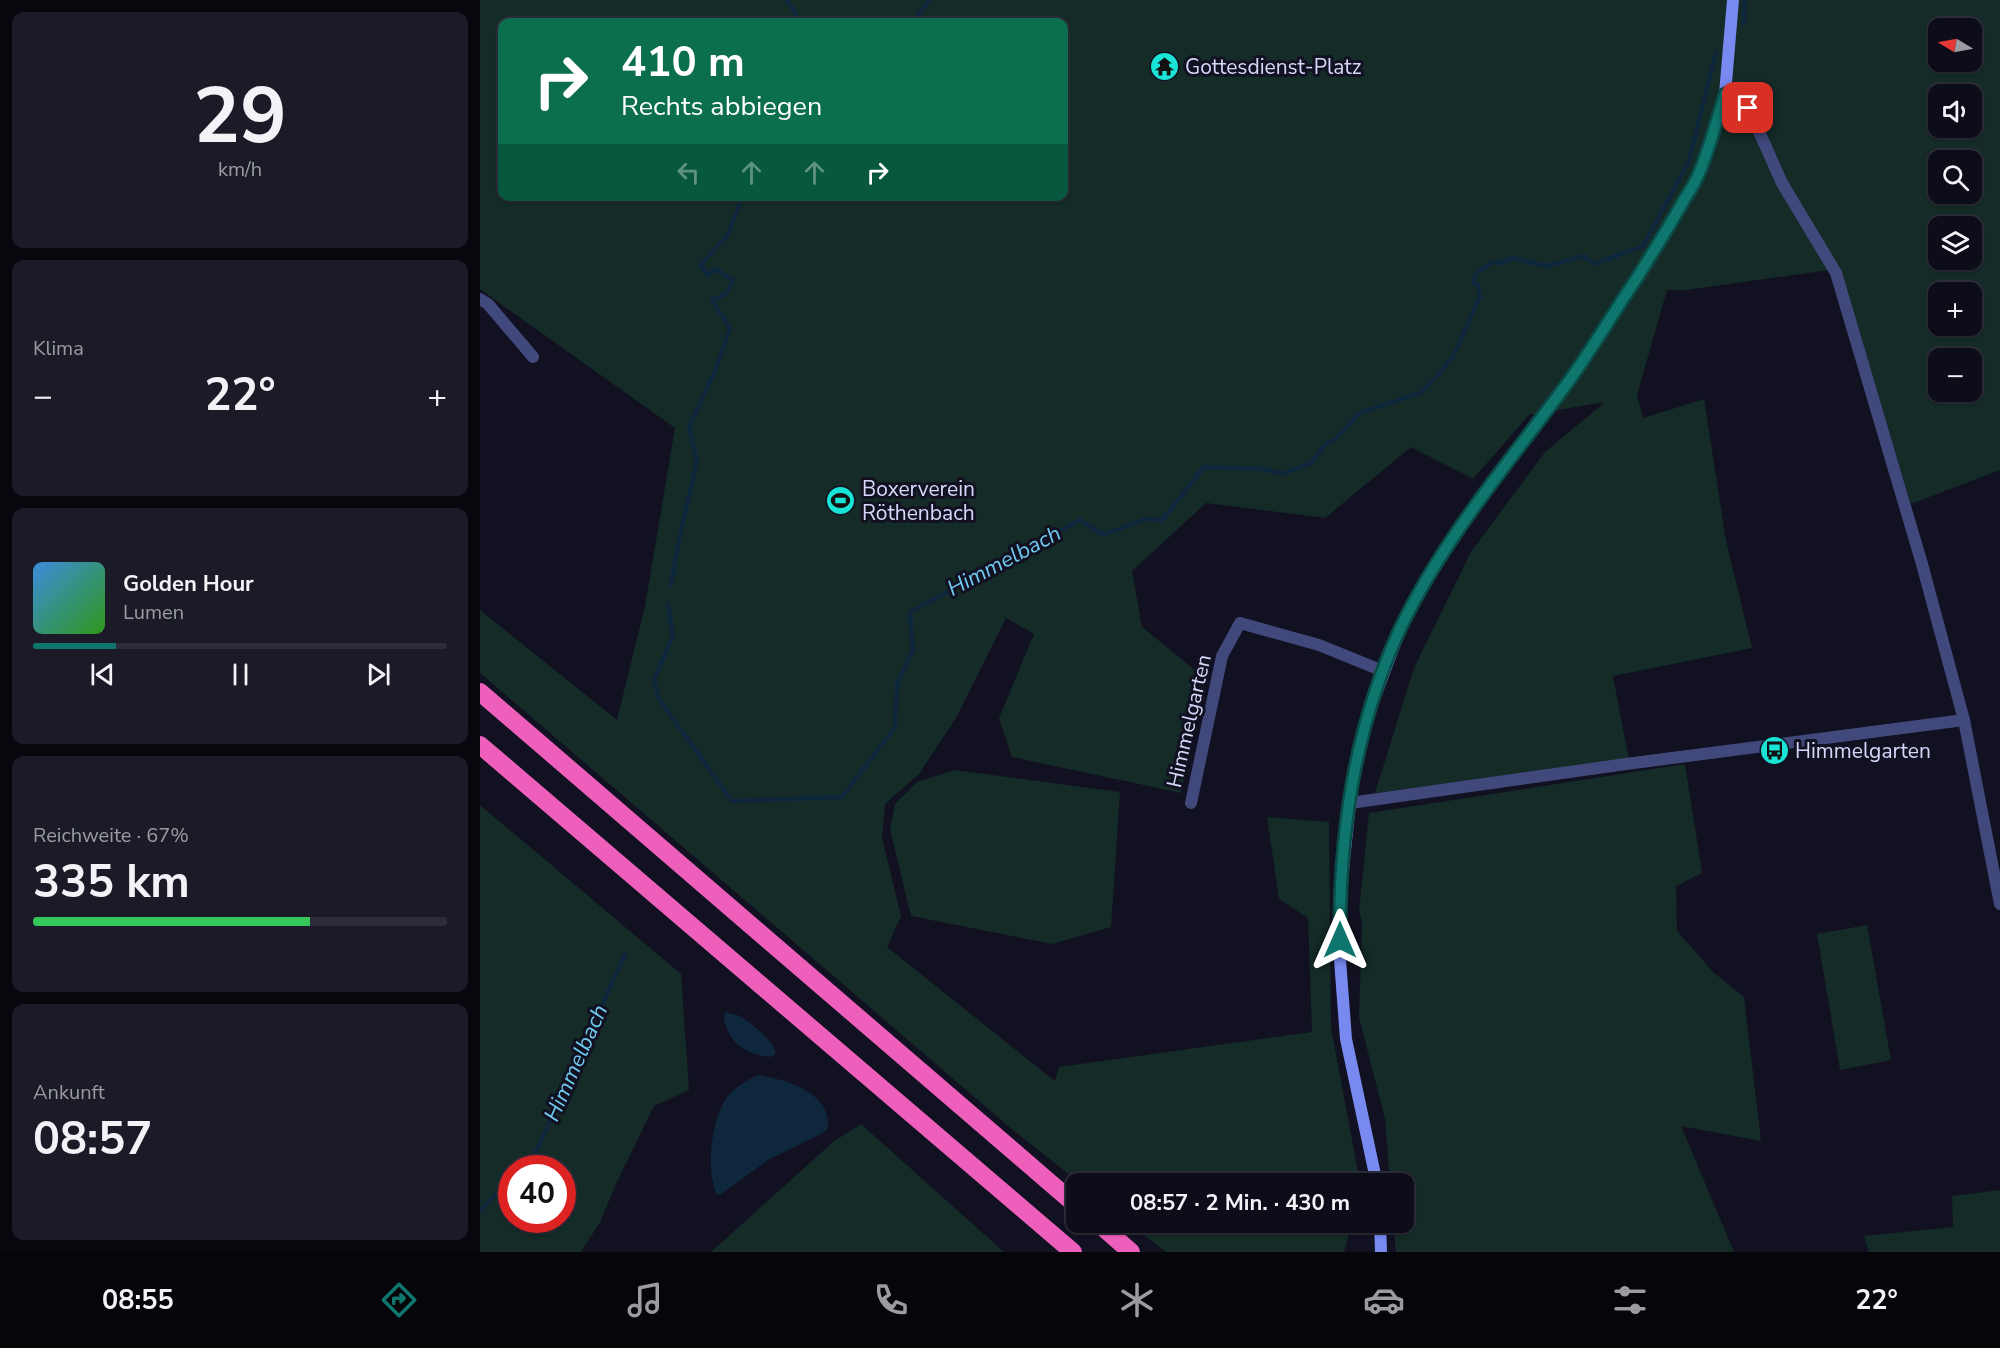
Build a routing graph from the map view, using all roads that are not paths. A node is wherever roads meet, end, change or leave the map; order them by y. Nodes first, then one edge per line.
1 (1733, 0) edge
2 (1725, 94) junction
3 (480, 299) edge
4 (533, 357) dead end
5 (1383, 670) junction
6 (480, 692) edge
7 (1964, 720) junction
8 (480, 745) edge
9 (1191, 803) dead end
10 (1350, 803) junction
11 (2000, 904) edge
12 (1375, 1173) edge
13 (1066, 1197) edge
14 (1109, 1233) edge
15 (1380, 1233) edge
16 (1073, 1252) edge
17 (1131, 1252) edge
18 (1381, 1252) edge

1 - 2 street
2 - 5 street
2 - 7 street
3 - 4 street
5 - 9 street, Himmelgarten
5 - 10 street
6 - 13 highway
7 - 10 street
7 - 11 street
8 - 16 highway
10 - 12 street
14 - 17 highway
15 - 18 street

